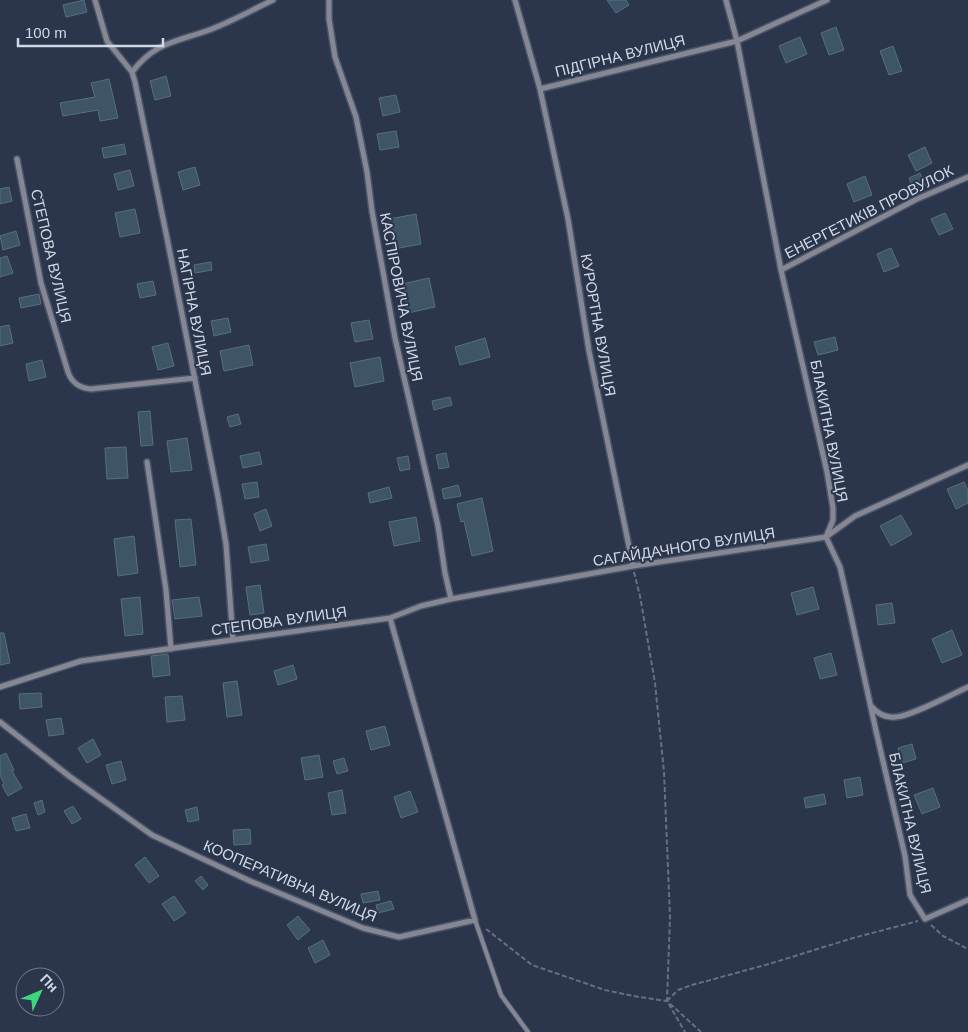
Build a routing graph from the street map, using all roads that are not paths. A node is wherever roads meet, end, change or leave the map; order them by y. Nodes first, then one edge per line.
1 (95, 0) edge
2 (273, 0) edge
3 (329, 0) edge
4 (515, 0) edge
5 (726, 0) edge
6 (827, 0) edge
7 (737, 41) junction
8 (132, 72) junction
9 (540, 89) junction
10 (17, 160) dead end
11 (968, 177) edge
12 (781, 270) junction
13 (195, 378) junction
14 (147, 462) dead end
15 (968, 465) edge
16 (826, 537) junction
17 (632, 566) junction
18 (451, 600) junction
19 (390, 618) junction
20 (233, 640) junction
21 (171, 649) junction
22 (0, 687) edge
23 (968, 687) edge
24 (871, 705) junction
25 (0, 722) edge
26 (968, 900) edge
27 (475, 920) junction
28 (528, 1032) edge

1 - 8 street, НАГІРНА ВУЛИЦЯ
2 - 8 street
3 - 18 street, КАСПІРОВИЧА ВУЛИЦЯ
4 - 9 street, ПІДГІРНА ВУЛИЦЯ
5 - 7 street, БЛАКИТНА ВУЛИЦЯ
6 - 7 street, ПІДГІРНА ВУЛИЦЯ
7 - 9 street, ПІДГІРНА ВУЛИЦЯ
7 - 12 street, БЛАКИТНА ВУЛИЦЯ
8 - 13 street, НАГІРНА ВУЛИЦЯ
9 - 17 street, КУРОРТНА ВУЛИЦЯ
10 - 13 street, СТЕПОВА ВУЛИЦЯ
11 - 12 street, ЕНЕРГЕТИКІВ ПРОВУЛОК
12 - 16 street, БЛАКИТНА ВУЛИЦЯ
13 - 20 street, НАГІРНА ВУЛИЦЯ
14 - 21 street
15 - 16 street, САГАЙДАЧНОГО ВУЛИЦЯ
16 - 17 street, САГАЙДАЧНОГО ВУЛИЦЯ
16 - 24 street, БЛАКИТНА ВУЛИЦЯ
17 - 18 street, САГАЙДАЧНОГО ВУЛИЦЯ
18 - 19 street, САГАЙДАЧНОГО ВУЛИЦЯ
19 - 20 street, СТЕПОВА ВУЛИЦЯ
19 - 27 street
20 - 21 street, СТЕПОВА ВУЛИЦЯ
21 - 22 street, СТЕПОВА ВУЛИЦЯ
23 - 24 street
24 - 26 street, БЛАКИТНА ВУЛИЦЯ
25 - 27 street, КООПЕРАТИВНА ВУЛИЦЯ
27 - 28 lane

